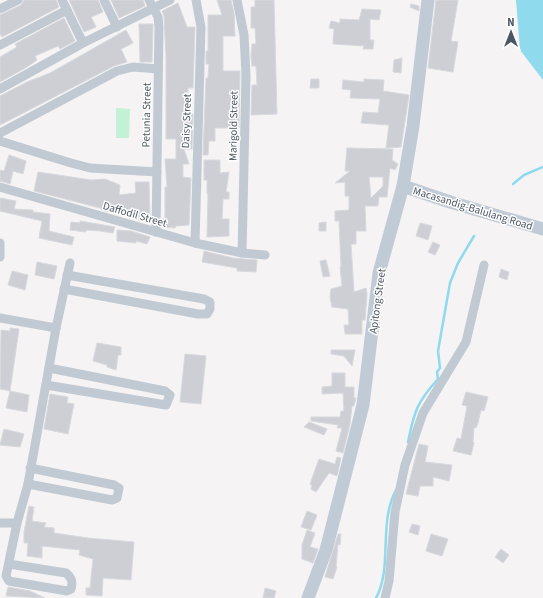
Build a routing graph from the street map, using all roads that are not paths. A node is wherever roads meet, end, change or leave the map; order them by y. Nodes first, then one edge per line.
1 (18, 0) edge
2 (62, 0) edge
3 (104, 0) edge
4 (149, 0) edge
5 (170, 0) edge
6 (196, 0) edge
7 (237, 0) edge
8 (428, 0) edge
9 (0, 9) edge
10 (154, 9) junction
11 (67, 10) junction
12 (117, 27) junction
13 (83, 44) junction
14 (0, 45) edge
15 (158, 69) junction
16 (0, 90) edge
17 (0, 133) edge
18 (0, 141) edge
19 (157, 172) junction
20 (403, 186) junction
21 (0, 187) edge
22 (543, 229) edge
23 (156, 232) junction
24 (195, 242) junction
25 (0, 243) edge
26 (242, 254) junction
27 (266, 255) dead end
28 (0, 257) edge
29 (70, 262) dead end
30 (484, 265) dead end
31 (67, 275) junction
32 (64, 289) junction
33 (0, 318) edge
34 (56, 328) junction
35 (48, 368) junction
36 (46, 385) junction
37 (30, 468) junction
38 (28, 484) junction
39 (0, 523) edge
40 (17, 523) junction
41 (9, 564) junction
42 (308, 598) edge
43 (385, 598) edge

1 - 9 street
2 - 11 street
3 - 12 street
4 - 10 street, Petunia Street
5 - 10 street
6 - 24 street, Daisy Street
7 - 26 street, Marigold Street
8 - 20 street, Apitong Street
10 - 12 street
10 - 15 street, Petunia Street
11 - 13 street
11 - 14 street
12 - 13 street
13 - 16 street
15 - 17 street
15 - 19 street, Petunia Street
18 - 19 street
19 - 23 street, Petunia Street
20 - 22 street, Macasandig-Balulang Road
20 - 42 street, Apitong Street
21 - 23 street, Daffodil Street
23 - 24 street, Daffodil Street
24 - 26 street, Daffodil Street
25 - 28 street
26 - 27 street, Daffodil Street
29 - 31 street
30 - 43 street
31 - 32 street
31 - 32 street
32 - 34 street
33 - 34 street
34 - 35 street
35 - 36 street
35 - 36 street
36 - 37 street
37 - 38 street
37 - 38 street
38 - 40 street
39 - 40 street
40 - 41 street
41 - 41 street

